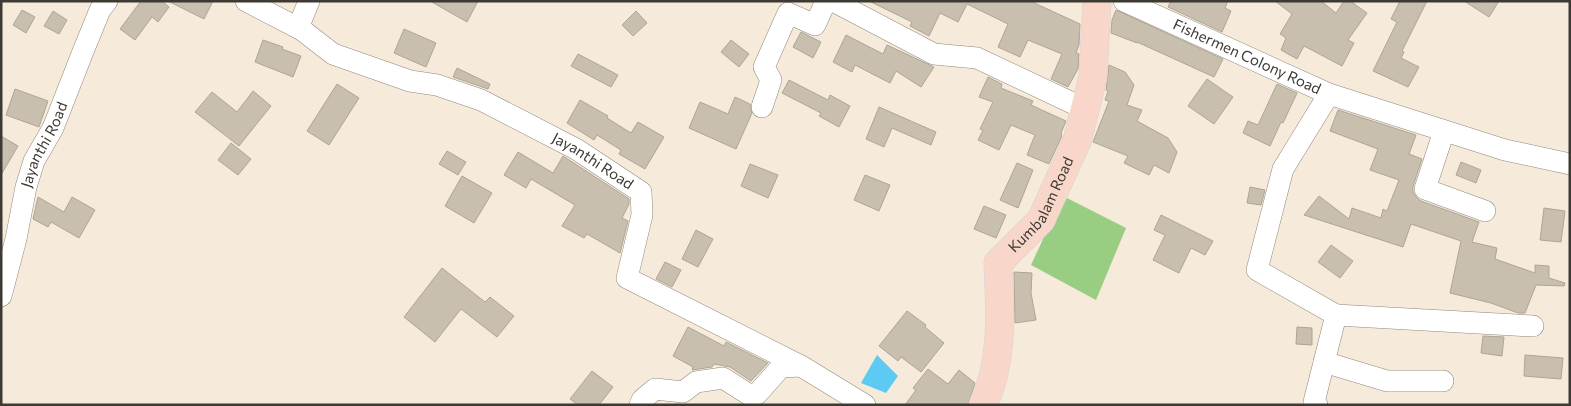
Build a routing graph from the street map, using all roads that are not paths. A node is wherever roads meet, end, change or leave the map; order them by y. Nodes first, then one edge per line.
1 (107, 1) edge
2 (246, 1) edge
3 (308, 1) edge
4 (826, 1) edge
5 (834, 1) edge
6 (1097, 1) edge
7 (1124, 1) edge
8 (298, 28) junction
9 (1329, 94) junction
10 (762, 107) dead end
11 (1085, 109) junction
12 (1444, 131) junction
13 (1570, 164) edge
14 (1485, 210) dead end
15 (1, 296) edge
16 (1336, 315) junction
17 (1533, 326) dead end
18 (1324, 362) junction
19 (802, 366) junction
20 (1443, 381) dead end
21 (641, 402) edge
22 (865, 405) edge
23 (983, 405) edge
24 (1317, 405) edge

1 - 15 street, Jayanthi Road
2 - 8 street, Jayanthi Road
3 - 8 street
4 - 10 street
5 - 11 street
6 - 11 main road, Kumbalam Road
7 - 9 street, Fishermen Colony Road
8 - 19 street, Jayanthi Road
9 - 12 street
9 - 16 street, Fishermen Colony Road
11 - 23 main road, Kumbalam Road
12 - 13 street
12 - 14 street
16 - 17 street
16 - 18 street
18 - 20 street
18 - 24 street
19 - 21 street
19 - 22 street, Jayanthi Road

